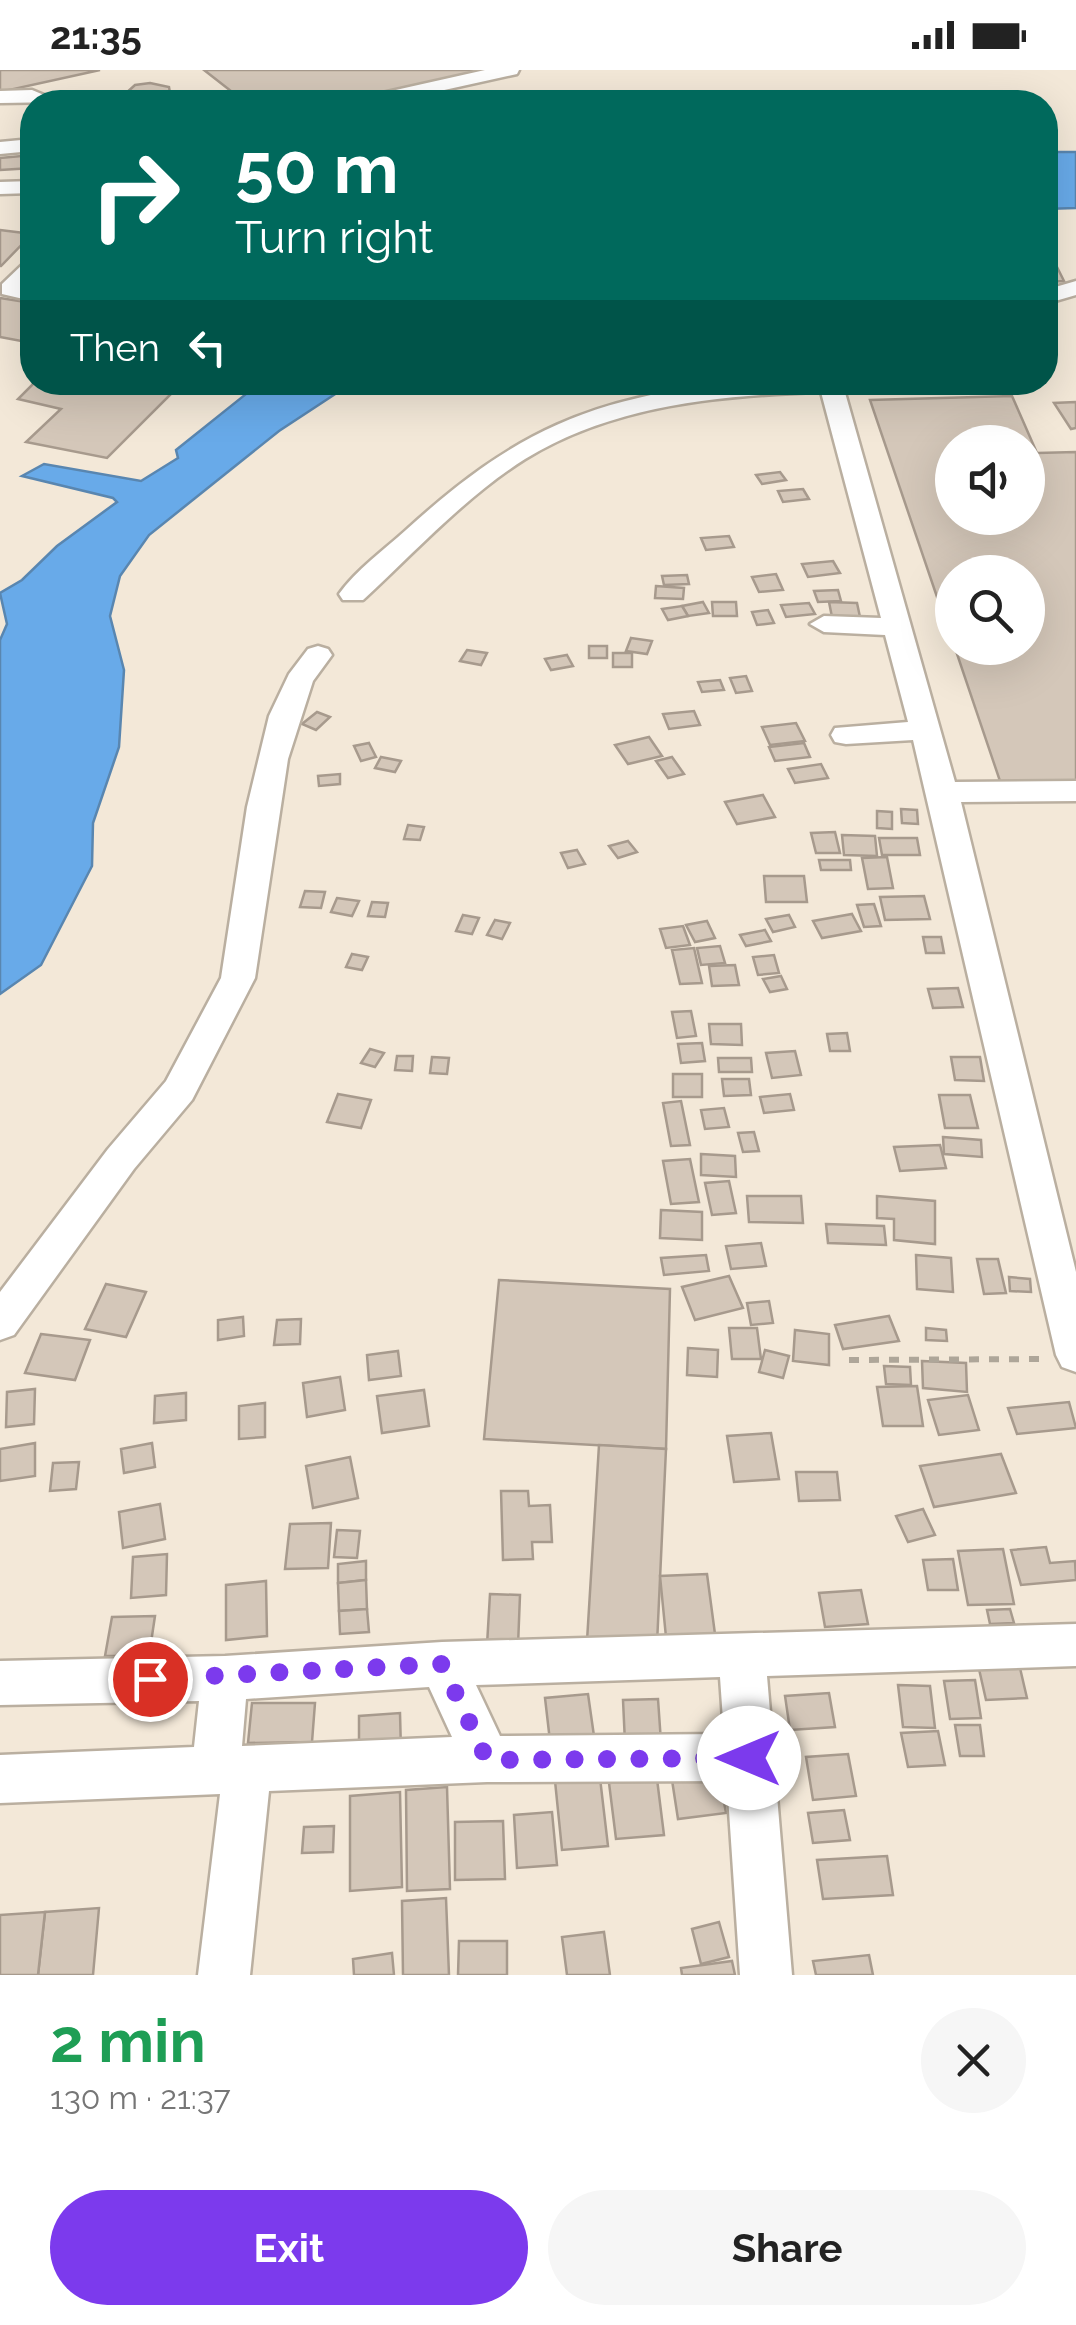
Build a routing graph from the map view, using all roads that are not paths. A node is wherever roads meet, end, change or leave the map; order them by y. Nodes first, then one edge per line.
1 (500, 71) edge
2 (418, 90) edge
3 (700, 395) edge
4 (833, 395) edge
5 (352, 594) dead end
6 (824, 624) dead end
7 (897, 627) junction
8 (318, 655) dead end
9 (925, 730) junction
10 (846, 734) dead end
11 (1076, 791) edge
12 (942, 792) junction
13 (0, 1323) edge
14 (1066, 1357) edge
15 (1076, 1644) edge
16 (742, 1656) junction
17 (442, 1664) junction
18 (225, 1678) junction
19 (0, 1682) edge
20 (749, 1758) junction
21 (487, 1760) junction
22 (231, 1772) junction
23 (0, 1779) edge
24 (224, 1975) edge
25 (766, 1975) edge

1 - 2 street
3 - 5 street
4 - 7 street
6 - 7 street
7 - 9 street
8 - 13 street
9 - 10 street
9 - 12 street
11 - 12 street
12 - 14 street
15 - 16 street
16 - 17 street
16 - 20 street
17 - 18 street
17 - 21 street
18 - 19 street
18 - 22 street
20 - 21 street
20 - 25 street
21 - 22 street
22 - 23 street
22 - 24 street

